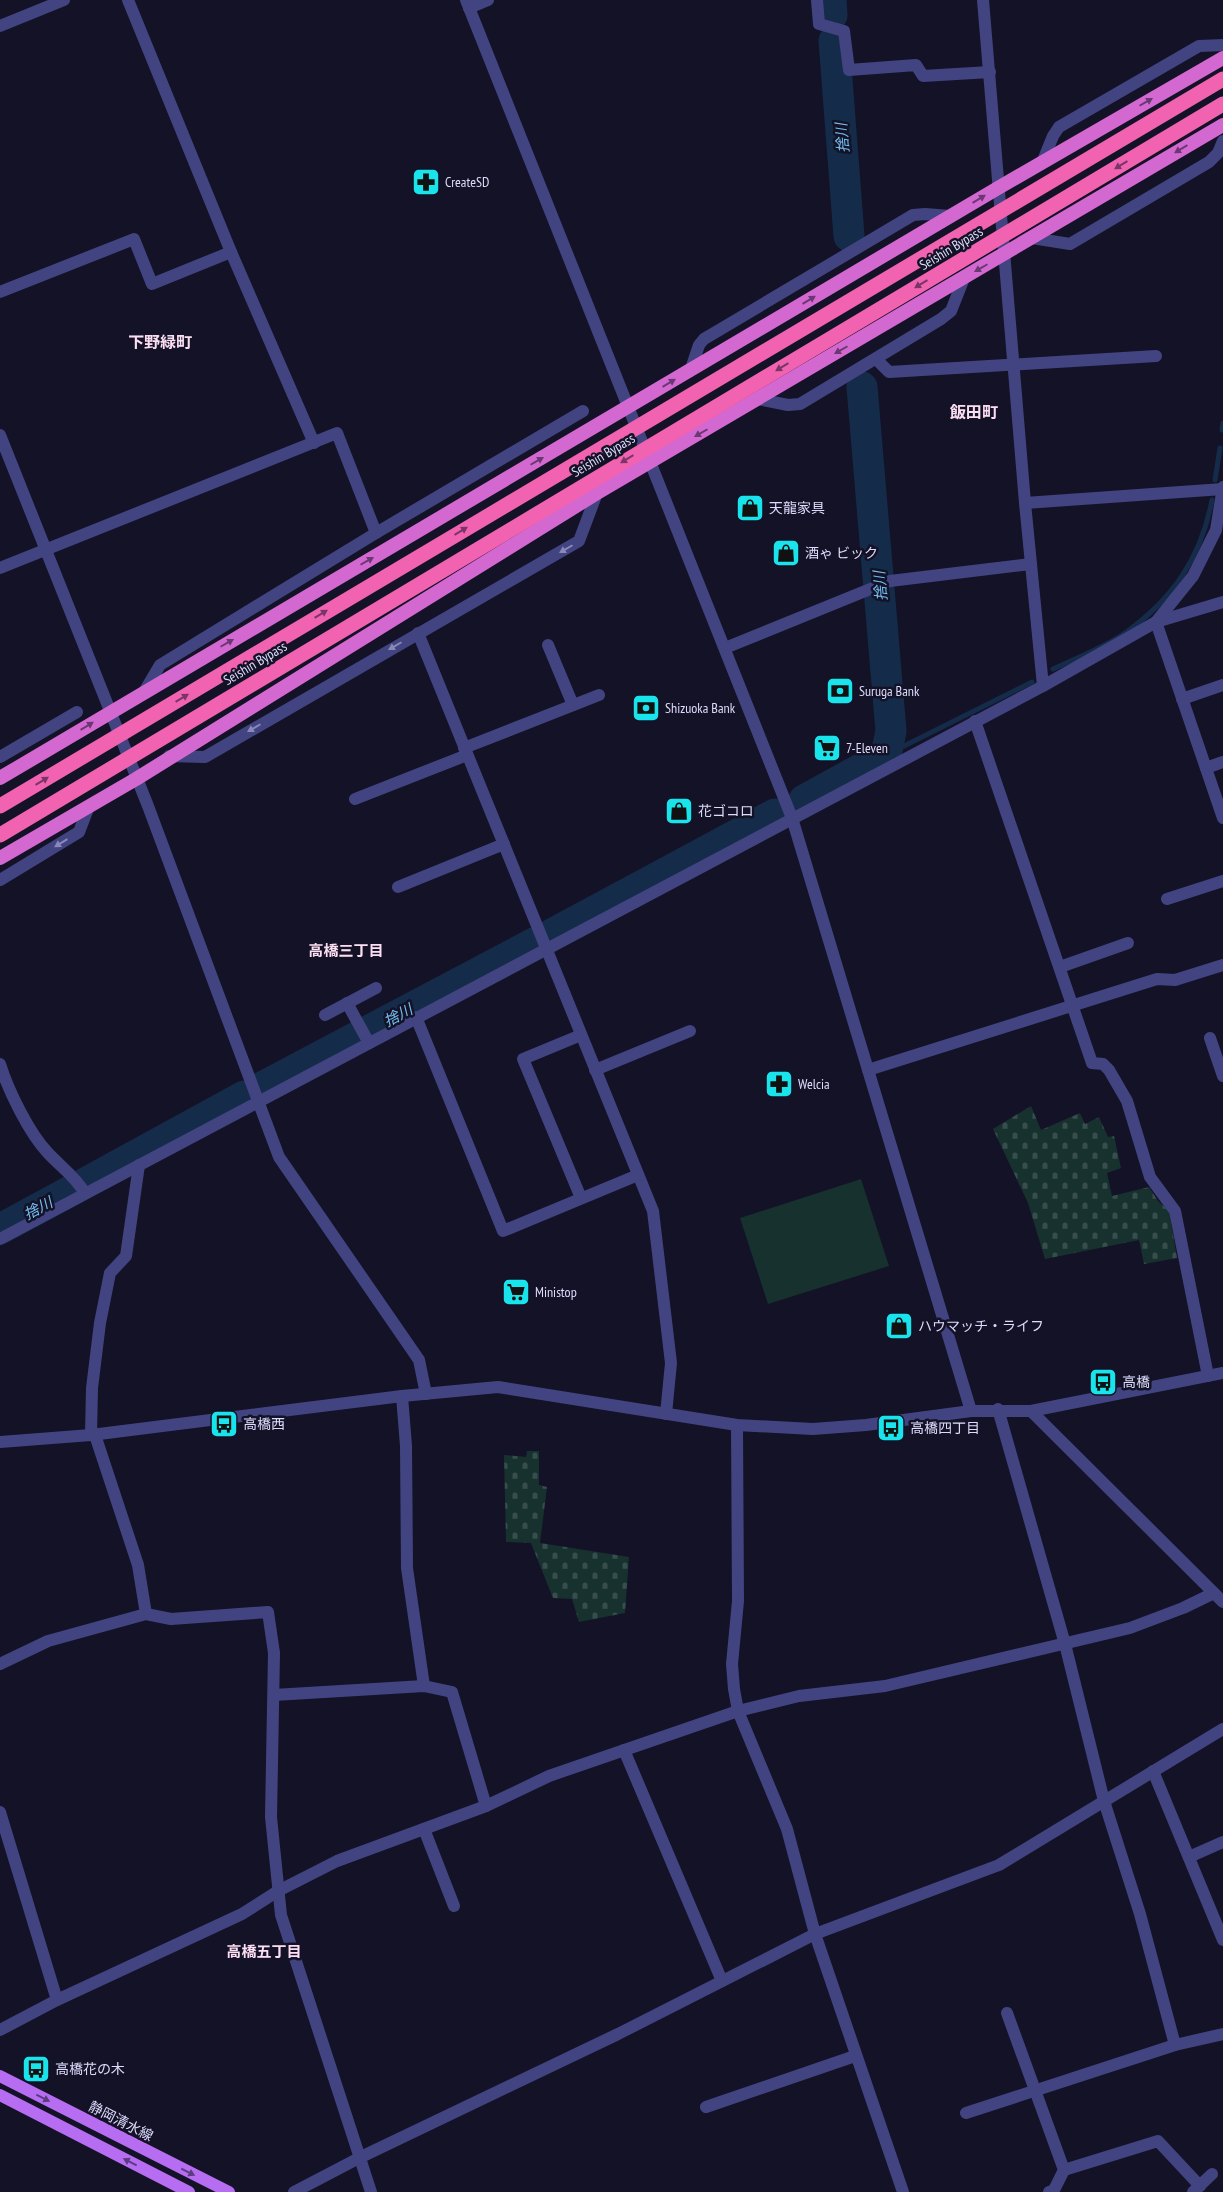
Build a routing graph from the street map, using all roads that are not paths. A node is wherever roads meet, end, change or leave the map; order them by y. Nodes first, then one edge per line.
1 (64, 0) edge
2 (128, 0) edge
3 (488, 0) edge
4 (817, 0) edge
5 (984, 0) edge
6 (467, 4) edge
7 (0, 26) edge
8 (1223, 44) edge
9 (1223, 58) edge
10 (990, 72) junction
11 (1223, 79) edge
12 (1223, 104) edge
13 (1223, 125) edge
14 (1223, 141) edge
15 (1042, 162) junction
16 (998, 188) junction
17 (950, 216) junction
18 (1032, 238) junction
19 (231, 252) junction
20 (1005, 254) junction
21 (964, 278) junction
22 (0, 292) edge
23 (1156, 356) dead end
24 (876, 359) junction
25 (1013, 364) junction
26 (692, 369) junction
27 (758, 399) junction
28 (627, 408) junction
29 (583, 411) dead end
30 (0, 435) edge
31 (314, 442) junction
32 (651, 462) junction
33 (489, 468) junction
34 (520, 471) junction
35 (1223, 488) edge
36 (597, 493) junction
37 (1025, 503) junction
38 (376, 533) junction
39 (46, 550) junction
40 (1031, 564) junction
41 (0, 568) edge
42 (1223, 602) edge
43 (1156, 622) junction
44 (418, 633) junction
45 (548, 645) dead end
46 (725, 648) junction
47 (1043, 686) junction
48 (1223, 686) edge
49 (144, 692) junction
50 (599, 695) dead end
51 (1182, 699) junction
52 (573, 705) junction
53 (77, 712) dead end
54 (110, 712) junction
55 (975, 722) junction
56 (64, 740) junction
57 (25, 743) junction
58 (466, 752) junction
59 (170, 756) junction
60 (0, 757) edge
61 (1223, 762) edge
62 (1206, 768) junction
63 (0, 778) edge
64 (136, 779) junction
65 (355, 799) dead end
66 (0, 806) edge
67 (89, 806) junction
68 (792, 818) junction
69 (1223, 818) edge
70 (0, 835) edge
71 (504, 844) junction
72 (0, 858) edge
73 (0, 880) edge
74 (1223, 880) edge
75 (398, 887) dead end
76 (1167, 899) dead end
77 (1128, 943) dead end
78 (546, 949) junction
79 (1223, 965) edge
80 (1060, 967) junction
81 (376, 988) dead end
82 (347, 1003) junction
83 (1074, 1005) junction
84 (325, 1015) dead end
85 (416, 1016) junction
86 (690, 1031) dead end
87 (581, 1035) junction
88 (1210, 1038) dead end
89 (369, 1042) junction
90 (0, 1064) edge
91 (595, 1070) junction
92 (868, 1070) junction
93 (1223, 1076) edge
94 (257, 1103) junction
95 (139, 1165) junction
96 (638, 1174) junction
97 (85, 1193) junction
98 (582, 1198) junction
99 (0, 1239) edge
100 (1223, 1373) edge
101 (1208, 1376) junction
102 (426, 1394) junction
103 (402, 1396) junction
104 (998, 1409) junction
105 (971, 1411) junction
106 (1031, 1411) junction
107 (666, 1414) junction
108 (738, 1425) junction
109 (93, 1435) junction
110 (0, 1442) edge
111 (1218, 1598) edge
112 (146, 1614) junction
113 (1065, 1644) junction
114 (0, 1664) edge
115 (424, 1686) junction
116 (274, 1695) junction
117 (738, 1712) junction
118 (1223, 1730) edge
119 (624, 1750) junction
120 (1153, 1771) junction
121 (1104, 1801) junction
122 (486, 1806) junction
123 (0, 1812) edge
124 (424, 1829) junction
125 (1223, 1842) edge
126 (1189, 1857) junction
127 (278, 1891) junction
128 (454, 1906) dead end
129 (814, 1934) junction
130 (1223, 1940) edge
131 (722, 1981) junction
132 (57, 2000) junction
133 (1007, 2013) dead end
134 (0, 2030) edge
135 (1223, 2034) edge
136 (1175, 2045) junction
137 (855, 2056) junction
138 (0, 2076) edge
139 (1035, 2090) junction
140 (0, 2095) edge
141 (706, 2107) dead end
142 (966, 2113) dead end
143 (361, 2157) junction
144 (1064, 2170) junction
145 (1212, 2174) dead end
146 (1197, 2189) edge
147 (188, 2192) edge
148 (229, 2192) edge
149 (294, 2192) edge
150 (370, 2192) edge
151 (903, 2192) edge
152 (1049, 2192) edge

1 - 7 street
2 - 19 street
3 - 6 street
4 - 10 street
5 - 10 street
6 - 28 street
8 - 15 street
15 -> 9 highway
10 - 16 street
66 -> 11 highway, Seishin Bypass, bridge
12 -> 70 highway, Seishin Bypass, bridge
13 -> 18 highway
14 - 18 street
15 - 16 highway
17 -> 16 highway
16 - 20 street
26 -> 17 highway
17 - 26 street
18 - 20 highway
19 - 22 street
19 - 31 street
20 -> 21 highway
20 - 25 street
21 - 24 street
21 -> 27 highway
23 - 25 street
24 - 25 street
24 - 27 street
25 - 37 street
28 -> 26 highway
27 -> 32 highway
28 - 32 street
34 -> 28 highway
29 - 33 street
30 - 39 street
31 - 38 street
31 - 39 street
32 - 36 highway
32 - 46 street
33 - 34 street
33 - 38 street
49 -> 34 highway
35 - 37 street
35 - 43 street
36 -> 44 street
36 - 59 highway
37 - 40 street
38 - 49 street
39 - 41 street
39 - 54 street
40 - 46 street
40 - 47 street
42 - 43 street
43 - 47 street
43 - 51 street
44 - 58 street
44 -> 59 street
45 - 52 street
46 - 68 street
47 - 55 street
48 - 51 street
49 - 54 highway
50 - 52 street
51 - 62 street
52 - 58 street
53 - 57 street
56 -> 54 highway
54 - 64 street
55 - 68 street
55 - 80 street
56 - 57 street
56 - 63 highway
57 - 60 street
58 - 65 street
58 - 71 street
59 - 64 highway
61 - 62 street
62 - 69 street
64 - 67 highway
64 - 94 street
67 - 72 highway
67 -> 73 street
68 - 78 street
68 - 92 street
71 - 75 street
71 - 78 street
74 - 76 street
77 - 80 street
78 - 85 street
78 - 87 street
79 - 83 street
80 - 83 street
81 - 82 street
82 - 84 street
82 - 89 street
83 - 92 street
83 - 101 street
85 - 89 street
85 - 98 street
86 - 91 street
87 - 91 street
87 - 98 street
88 - 93 street
89 - 94 street
90 - 97 street
91 - 96 street
92 - 105 street
94 - 95 street
94 - 102 street
95 - 97 street
95 - 109 street
96 - 98 street
96 - 107 street
97 - 99 street
100 - 101 street
101 - 106 street
102 - 103 street
102 - 107 street
103 - 109 street
103 - 115 street
104 - 105 street
104 - 106 street
104 - 113 street
105 - 108 street
106 - 111 street
107 - 108 street
108 - 117 street
109 - 110 street
109 - 112 street
111 - 113 street
112 - 114 street
112 - 116 street
113 - 117 street
113 - 121 street
115 - 116 street
115 - 122 street
116 - 127 street
117 - 119 street
117 - 129 street
118 - 120 street
119 - 122 street
119 - 131 street
120 - 121 street
120 - 126 street
121 - 129 street
121 - 136 street
122 - 124 street
123 - 132 street
124 - 127 street
124 - 128 street
125 - 126 street
126 - 130 street
127 - 132 street
127 - 143 street
129 - 131 street
129 - 137 street
131 - 143 street
132 - 134 street
133 - 139 street
135 - 136 street
136 - 139 street
137 - 141 street
137 - 151 street
138 -> 148 main road, 静岡清水線
139 - 142 street
139 - 144 street
147 -> 140 main road
143 - 149 street
143 - 150 street
144 - 146 street
144 - 152 street
145 - 146 street

